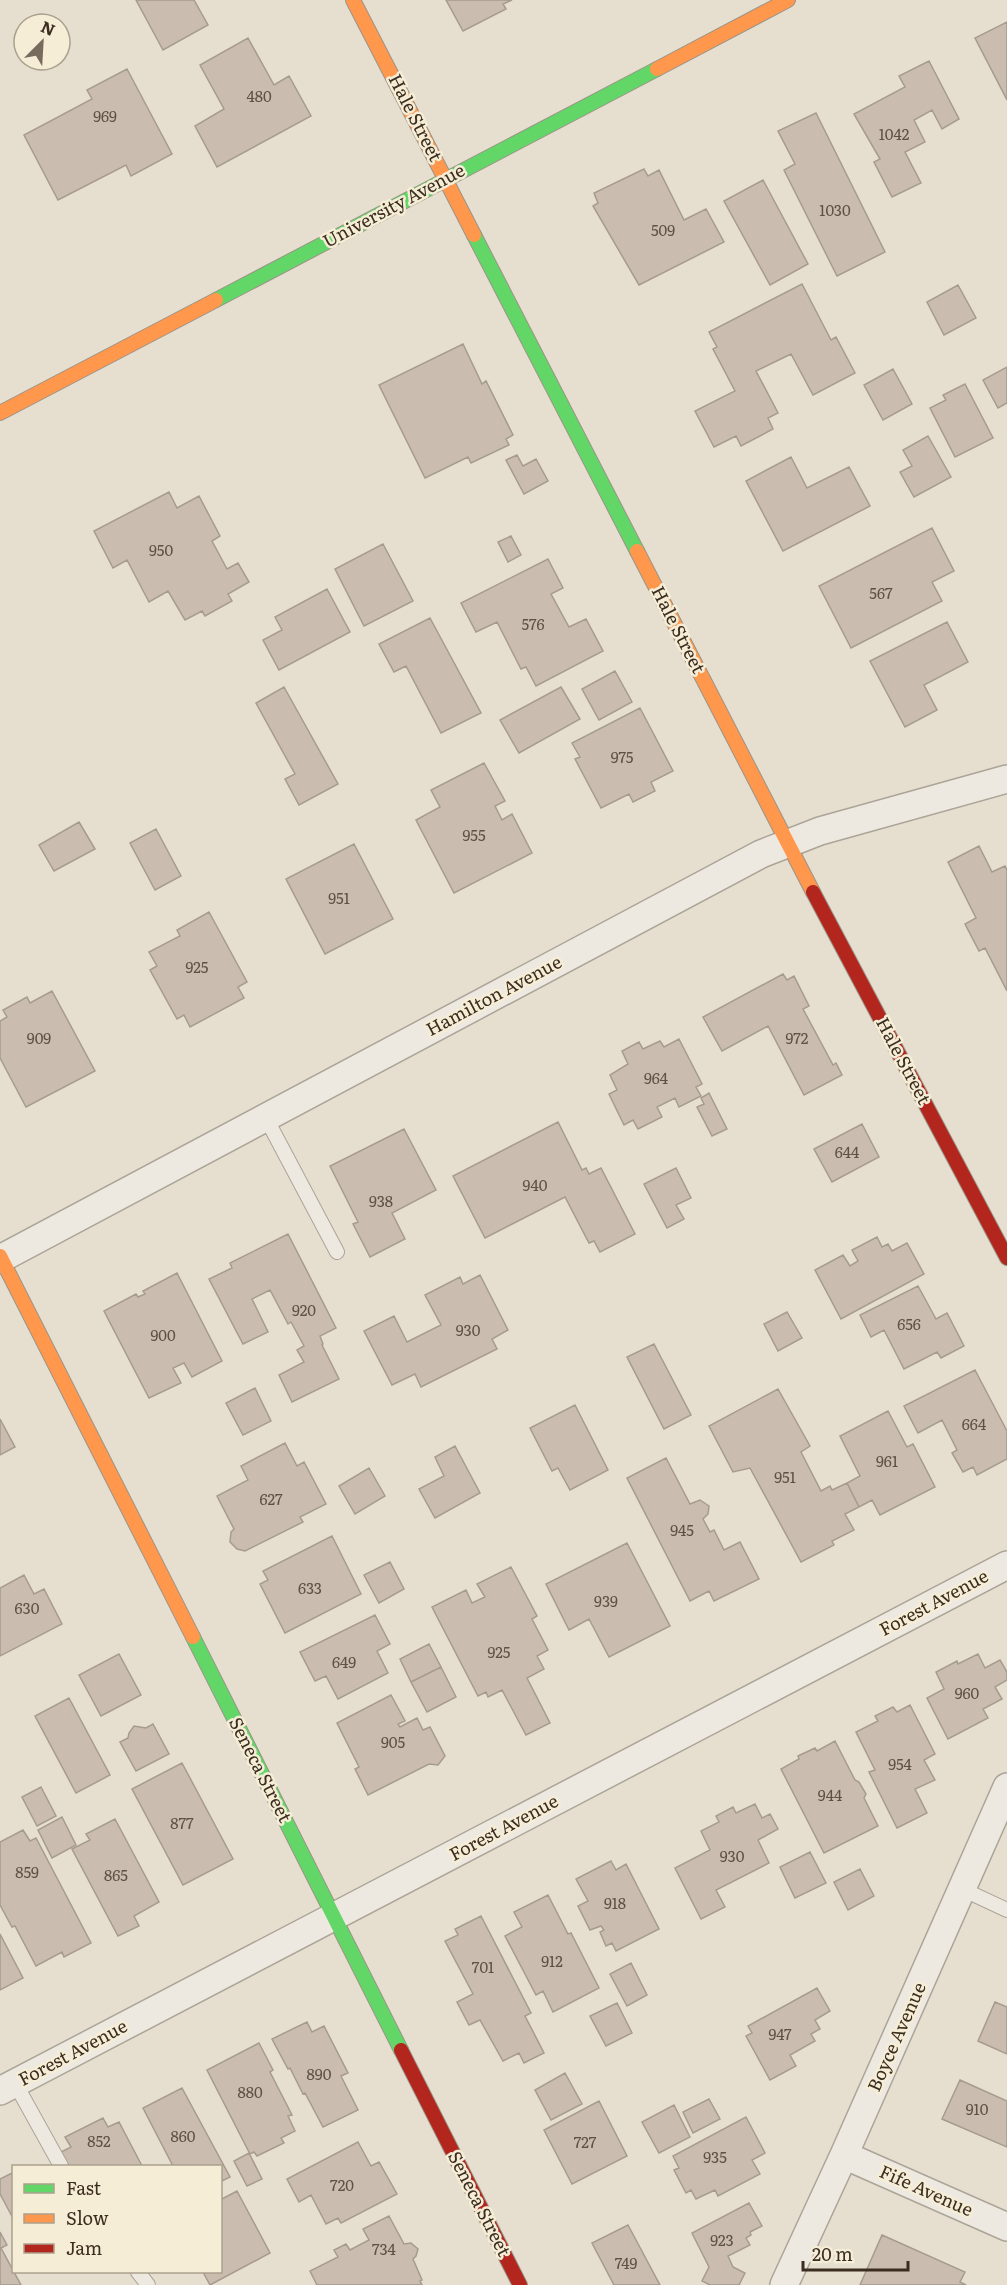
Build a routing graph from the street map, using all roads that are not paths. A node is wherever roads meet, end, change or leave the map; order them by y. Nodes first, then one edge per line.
1 (353, 0) edge
2 (788, 0) edge
3 (446, 179) junction
4 (0, 413) edge
5 (1007, 779) edge
6 (788, 844) junction
7 (266, 1118) junction
8 (337, 1252) dead end
9 (1, 1258) edge
10 (1007, 1258) edge
11 (1007, 1564) edge
12 (1007, 1787) edge
13 (962, 1889) junction
14 (1007, 1910) edge
15 (334, 1916) junction
16 (7, 2087) edge
17 (844, 2155) junction
18 (60, 2165) edge
19 (1007, 2227) edge
20 (520, 2285) edge
21 (783, 2285) edge

1 - 3 street, Hale Street
2 - 3 street, University Avenue
3 - 4 street, University Avenue
3 - 6 street, Hale Street
5 - 6 street, Hamilton Avenue
6 - 7 street, Hamilton Avenue
6 - 10 street, Hale Street
7 - 8 lane
7 - 9 street, Hamilton Avenue
9 - 15 street, Seneca Street
11 - 15 street, Forest Avenue
12 - 13 street, Boyce Avenue
13 - 14 lane
13 - 17 street, Boyce Avenue
15 - 16 street, Forest Avenue
15 - 20 street, Seneca Street
16 - 18 lane
17 - 19 street, Fife Avenue
17 - 21 street, Boyce Avenue

